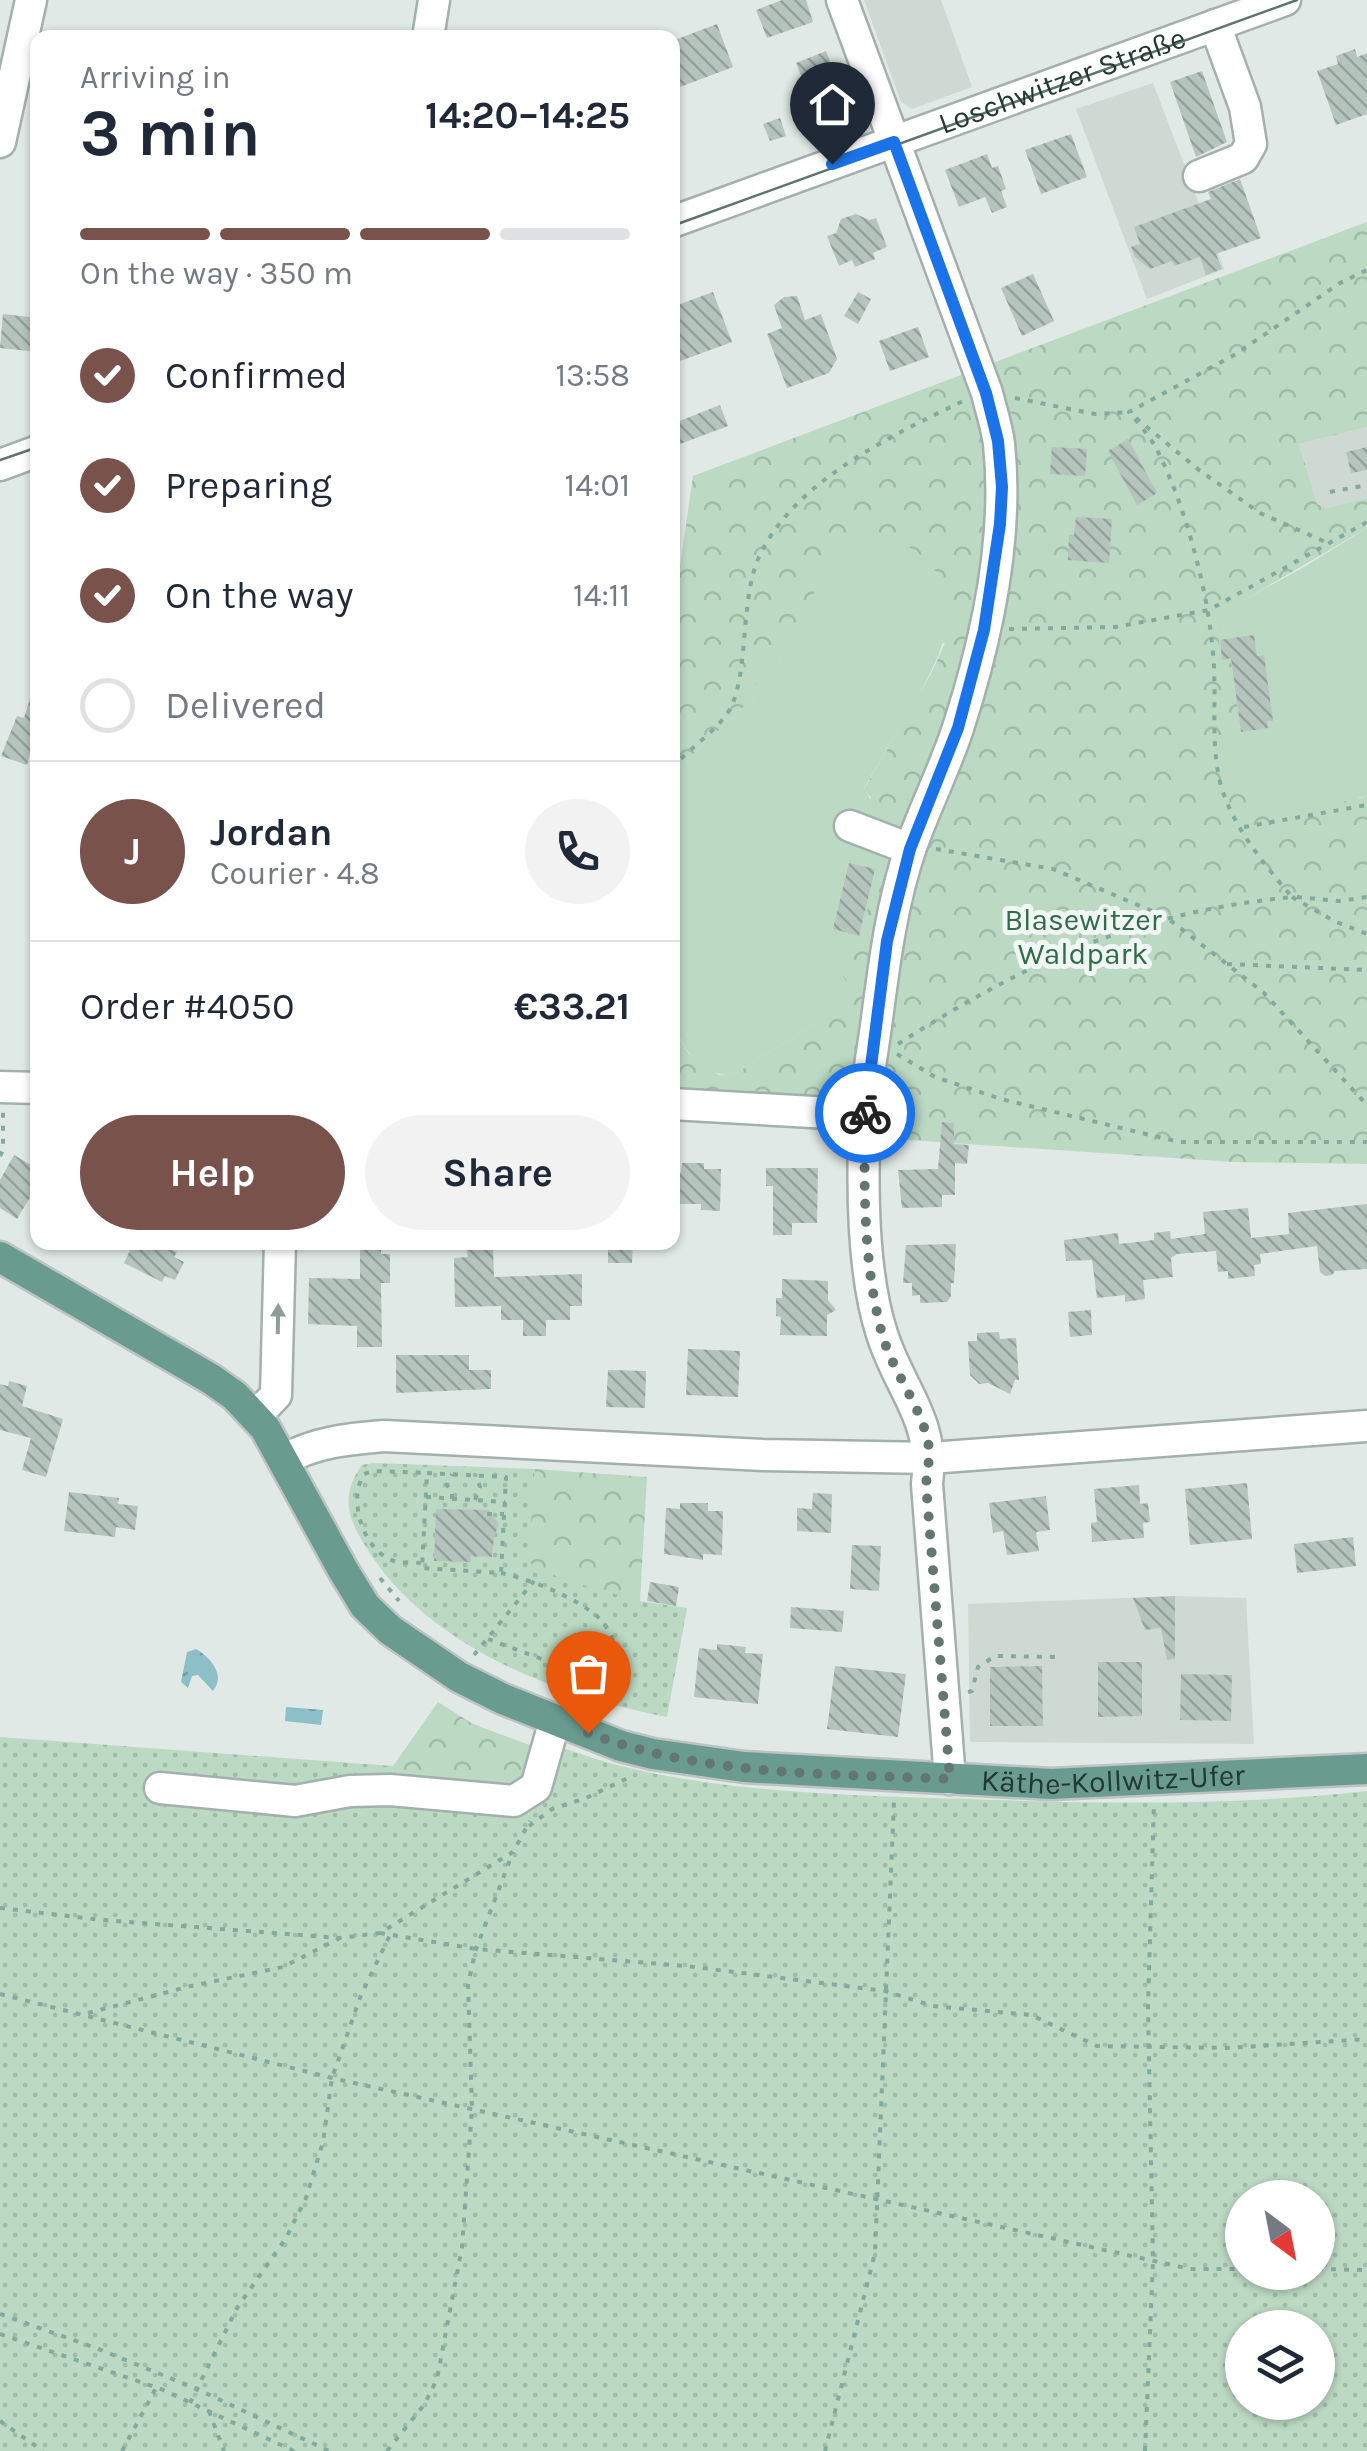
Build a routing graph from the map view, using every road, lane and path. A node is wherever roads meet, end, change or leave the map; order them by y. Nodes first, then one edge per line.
1 (31, 0) edge
2 (434, 0) edge
3 (842, 0) edge
4 (1285, 0) edge
5 (1215, 26) junction
6 (429, 30) edge
7 (0, 142) edge
8 (894, 142) junction
9 (1199, 176) dead end
10 (680, 219) edge
11 (1367, 270) edge
12 (986, 393) junction
13 (1128, 412) junction
14 (30, 454) edge
15 (0, 464) edge
16 (1367, 485) edge
17 (1330, 492) dead end
18 (1367, 522) edge
19 (1330, 544) junction
20 (1209, 610) junction
21 (984, 630) junction
22 (680, 760) edge
23 (1367, 805) edge
24 (850, 826) dead end
25 (1242, 828) junction
26 (911, 847) junction
27 (1292, 897) junction
28 (1367, 897) edge
29 (1166, 917) junction
30 (1367, 934) edge
31 (1227, 964) junction
32 (1367, 970) edge
33 (1, 1087) edge
34 (30, 1088) edge
35 (680, 1104) edge
36 (1367, 1105) edge
37 (865, 1114) junction
38 (1367, 1142) edge
39 (0, 1156) edge
40 (279, 1250) edge
41 (0, 1257) edge
42 (256, 1402) junction
43 (1367, 1426) edge
44 (279, 1452) junction
45 (930, 1458) junction
46 (427, 1473) junction
47 (452, 1474) junction
48 (476, 1475) junction
49 (426, 1497) junction
50 (452, 1499) junction
51 (475, 1500) junction
52 (497, 1501) junction
53 (505, 1502) junction
54 (487, 1514) dead end
55 (496, 1514) junction
56 (504, 1514) junction
57 (441, 1561) dead end
58 (422, 1563) junction
59 (370, 1566) dead end
60 (440, 1569) junction
61 (501, 1572) junction
62 (534, 1581) junction
63 (405, 1608) dead end
64 (488, 1638) junction
65 (472, 1657) dead end
66 (1061, 1657) dead end
67 (601, 1682) junction
68 (944, 1692) junction
69 (582, 1702) dead end
70 (555, 1720) junction
71 (1367, 1768) edge
72 (639, 1774) dead end
73 (950, 1779) junction
74 (536, 1786) junction
75 (160, 1788) dead end
76 (894, 1792) dead end
77 (1154, 1798) dead end
78 (529, 1826) junction
79 (514, 1852) junction
80 (0, 1908) edge
81 (380, 1933) junction
82 (390, 1935) junction
83 (340, 1938) junction
84 (476, 1949) junction
85 (885, 1990) junction
86 (0, 1994) edge
87 (86, 2013) junction
88 (1367, 2040) edge
89 (1150, 2047) junction
90 (332, 2078) junction
91 (472, 2108) junction
92 (878, 2198) junction
93 (1153, 2261) junction
94 (1225, 2269) edge
95 (1335, 2269) edge
96 (1367, 2270) edge
97 (0, 2314) edge
98 (0, 2334) edge
99 (156, 2388) junction
100 (197, 2390) junction
101 (190, 2403) junction
102 (209, 2411) junction
103 (0, 2422) edge
104 (42, 2451) edge
105 (122, 2451) edge
106 (224, 2451) edge
107 (294, 2451) edge
108 (328, 2451) edge
109 (386, 2451) edge
110 (826, 2451) edge
111 (1145, 2451) edge

1 - 7 street
2 - 6 street
3 - 8 street
4 - 5 street, Loschwitzer Straße
5 - 8 street, Loschwitzer Straße
5 - 9 street
8 - 10 street, Loschwitzer Straße
8 - 12 street
11 - 13 path
12 - 13 path
12 - 21 street
12 - 22 path
13 - 19 path
13 - 20 path
14 - 15 street
16 - 17 path
18 - 19 path
19 - 20 path
20 - 21 path
20 - 25 path
21 - 26 street
23 - 25 path
24 - 26 street
25 - 27 path
26 - 29 path
26 - 37 street
27 - 28 path
27 - 29 path
27 - 30 path
29 - 31 path
29 - 38 path
31 - 32 path
31 - 36 path
33 - 34 street
33 - 39 path
35 - 37 street
37 - 45 street
42 -> 40 street
41 - 42 main road
42 - 44 main road, Käthe-Kollwitz-Ufer
43 - 45 street
44 - 45 street
44 - 70 main road, Käthe-Kollwitz-Ufer
45 - 68 street
46 - 47 path
46 - 49 path
46 - 58 path
47 - 48 path
47 - 50 path
48 - 51 path
48 - 53 path
49 - 50 path
49 - 58 path
50 - 51 path
51 - 52 path
52 - 53 path
52 - 55 path
53 - 56 path
54 - 55 path
55 - 56 path
56 - 61 path
57 - 60 path
58 - 60 path
59 - 63 path
60 - 61 path
61 - 62 path
62 - 64 path
62 - 67 path
64 - 65 path
64 - 67 path
66 - 68 path
67 - 69 path
68 - 73 street
70 - 73 main road, Käthe-Kollwitz-Ufer
70 - 74 street
71 - 73 main road, Käthe-Kollwitz-Ufer
72 - 78 path
74 - 75 street
74 - 78 path
76 - 85 path
77 - 89 path
78 - 79 path
79 - 81 path
79 - 84 path
80 - 83 path
81 - 82 path
81 - 83 path
82 - 84 path
82 - 90 path
83 - 87 path
84 - 85 path
84 - 91 path
85 - 89 path
85 - 92 path
86 - 87 path
87 - 90 path
88 - 89 path
89 - 93 path
90 - 91 path
90 - 100 path
91 - 92 path
91 - 109 path
92 - 93 path
92 - 110 path
93 - 94 path
93 - 111 path
95 - 96 path
97 - 100 path
98 - 99 path
99 - 101 path
99 - 105 path
100 - 101 path
100 - 108 path
101 - 102 path
102 - 106 path
102 - 107 path
103 - 104 path

